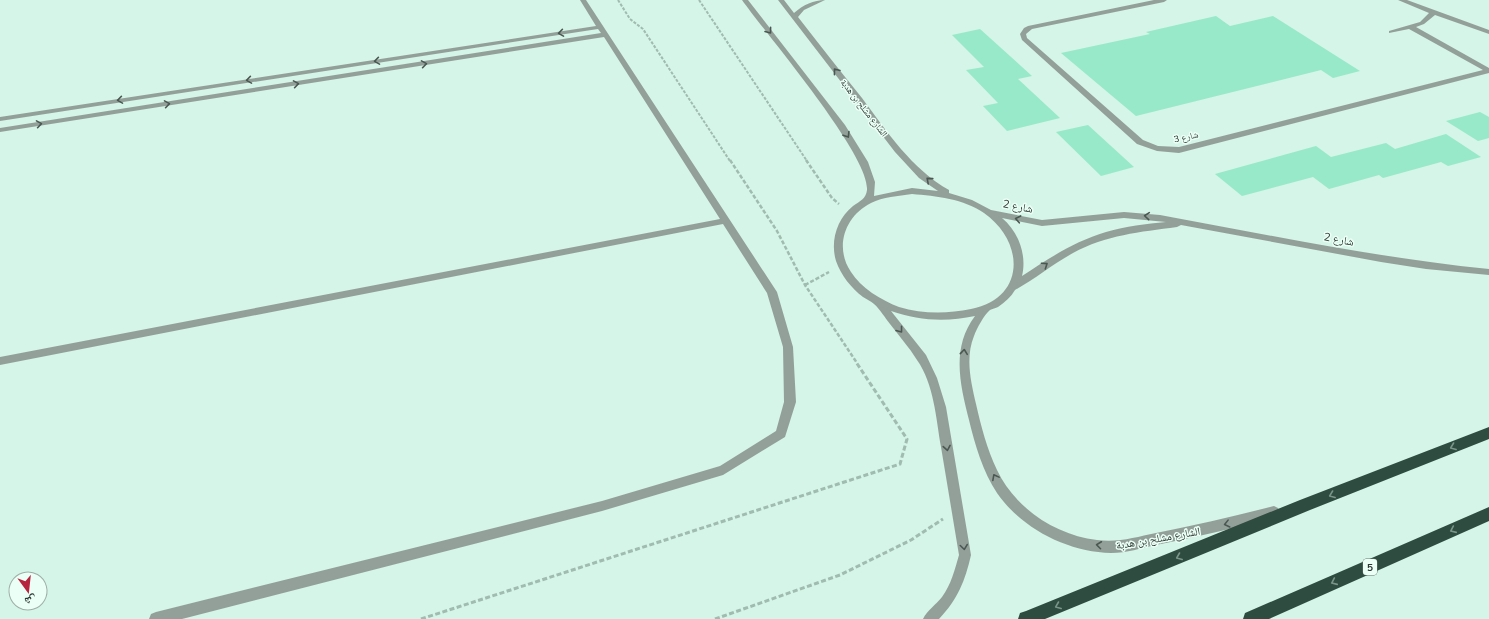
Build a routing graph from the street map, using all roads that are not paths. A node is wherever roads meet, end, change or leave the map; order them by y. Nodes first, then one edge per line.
1 (583, 0) edge
2 (745, 0) edge
3 (781, 0) edge
4 (822, 0) edge
5 (1164, 0) edge
6 (1401, 0) edge
7 (1434, 12) junction
8 (794, 17) junction
9 (600, 27) junction
10 (1411, 27) junction
11 (1391, 32) dead end
12 (1489, 32) edge
13 (605, 35) junction
14 (350, 65) junction
15 (1489, 71) edge
16 (350, 76) junction
17 (0, 119) edge
18 (0, 130) edge
19 (962, 199) junction
20 (867, 202) junction
21 (988, 212) junction
22 (724, 220) junction
23 (1185, 223) junction
24 (1489, 272) edge
25 (1013, 287) junction
26 (875, 300) junction
27 (985, 310) junction
28 (0, 361) edge
29 (1489, 433) edge
30 (1306, 505) junction
31 (1489, 514) edge
32 (156, 619) edge
33 (930, 619) edge
34 (1026, 619) edge
35 (1251, 619) edge

1 - 9 street
2 -> 20 street
3 - 8 street, الشارع مشلح بن هدبة
4 - 8 street
5 - 15 street, شارع 3
6 - 7 street
7 - 10 street
7 - 12 street
19 -> 8 street, الشارع مشلح بن هدبة
9 - 13 street
9 -> 14 street
10 - 11 street
10 - 15 street
16 -> 13 street
13 - 22 street
14 - 16 street
14 -> 17 street
18 -> 16 street
19 - 20 street
19 - 21 street
20 - 26 street
23 -> 21 street, شارع 2
21 - 25 street
22 - 28 street
22 - 32 street
23 - 24 street, شارع 2
25 -> 23 street, شارع 2
25 - 27 street
26 - 27 street
26 -> 33 street
30 -> 27 street, الشارع مشلح بن هدبة
29 -> 30 highway
30 -> 34 highway
31 -> 35 highway, 5

